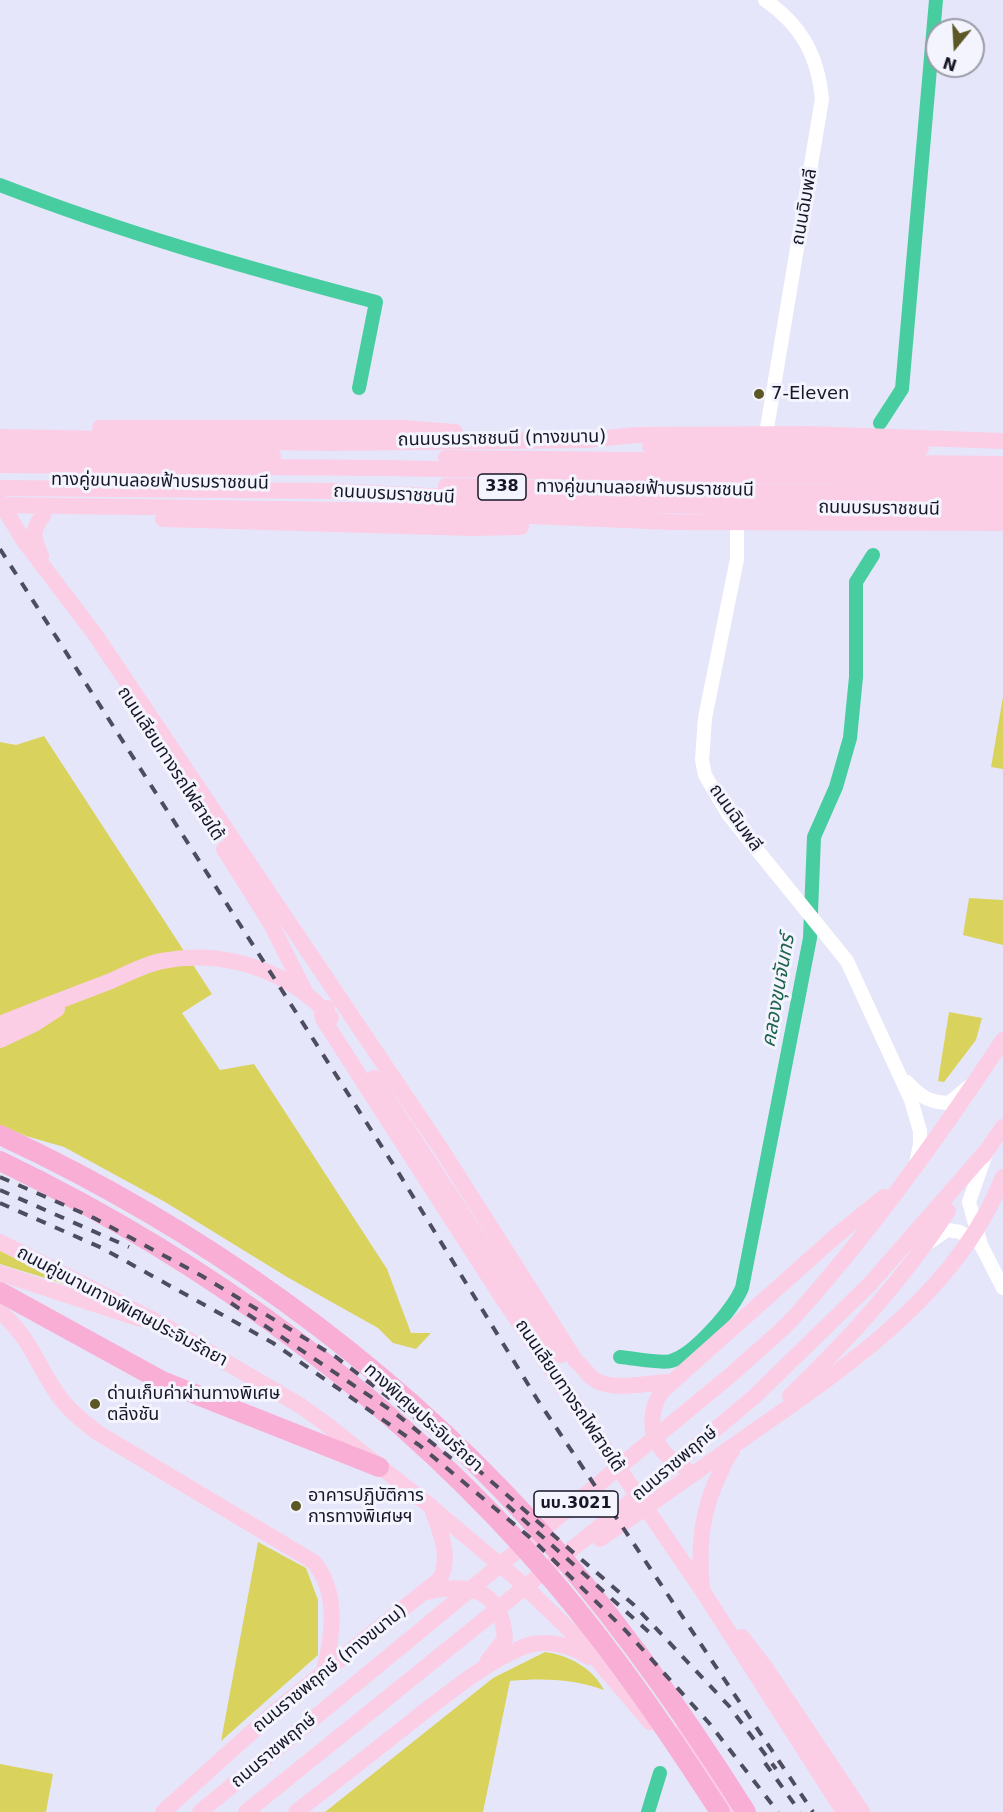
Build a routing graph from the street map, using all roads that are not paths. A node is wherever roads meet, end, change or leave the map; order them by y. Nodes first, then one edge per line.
1 (765, 0) edge
2 (1, 430) edge
3 (766, 434) junction
4 (510, 439) junction
5 (586, 440) junction
6 (1003, 441) edge
7 (329, 450) junction
8 (1003, 451) edge
9 (0, 452) edge
10 (1003, 464) edge
11 (0, 465) edge
12 (0, 471) edge
13 (0, 479) edge
14 (1003, 480) edge
15 (0, 488) edge
16 (1003, 496) edge
17 (0, 503) edge
18 (588, 504) junction
19 (1003, 511) edge
20 (43, 516) junction
21 (560, 519) junction
22 (737, 521) junction
23 (0, 522) edge
24 (671, 522) junction
25 (998, 524) edge
26 (45, 567) junction
27 (333, 990) junction
28 (82, 992) junction
29 (327, 1008) junction
30 (0, 1023) edge
31 (0, 1040) edge
32 (1003, 1040) edge
33 (902, 1076) junction
34 (978, 1078) junction
35 (1003, 1127) edge
36 (0, 1135) edge
37 (988, 1149) junction
38 (0, 1161) edge
39 (915, 1168) junction
40 (1003, 1177) edge
41 (903, 1182) junction
42 (0, 1242) edge
43 (981, 1245) junction
44 (919, 1256) junction
45 (1, 1280) edge
46 (1003, 1288) edge
47 (0, 1312) edge
48 (161, 1324) junction
49 (535, 1325) junction
50 (590, 1376) junction
51 (672, 1382) junction
52 (591, 1427) junction
53 (729, 1454) junction
54 (379, 1467) junction
55 (430, 1506) junction
56 (535, 1579) junction
57 (427, 1592) junction
58 (706, 1597) junction
59 (482, 1667) junction
60 (324, 1671) junction
61 (609, 1672) junction
62 (639, 1707) junction
63 (725, 1808) edge
64 (163, 1812) edge
65 (200, 1812) edge
66 (246, 1812) edge
67 (296, 1812) edge
68 (711, 1812) edge
69 (747, 1812) edge
70 (844, 1812) edge
71 (862, 1812) edge

1 - 3 street, ถนนฉิมพลี
2 - 4 main road
2 - 7 main road, ถนนบรมราชชนนี (ทางขนาน) / 338
3 - 5 main road, ถนนบรมราชชนนี (ทางขนาน) / 338
3 - 6 main road, ถนนบรมราชชนนี (ทางขนาน) / 338
4 - 5 main road, ถนนบรมราชชนนี (ทางขนาน) / 338
4 - 7 main road, ถนนบรมราชชนนี (ทางขนาน) / 338
5 - 8 main road
7 - 9 main road, ถนนบรมราชชนนี / 338
7 - 10 main road, ถนนบรมราชชนนี / 338
11 - 14 main road, ทางคู่ขนานลอยฟ้าบรมราชชนนี / 338
12 - 20 main road
13 - 16 main road, ทางคู่ขนานลอยฟ้าบรมราชชนนี / 338
15 - 18 main road, ถนนบรมราชชนนี / 338
17 - 21 main road, 338
17 - 26 main road, ถนนเลียบทางรถไฟสายใต้
18 - 19 main road, ถนนบรมราชชนนี / 338
18 - 24 main road
20 - 21 main road
20 - 26 main road
21 - 24 main road, 338
22 - 24 main road, 338
22 - 25 main road, 338
22 - 33 street, ถนนฉิมพลี
23 - 29 main road, ถนนเลียบทางรถไฟสายใต้
26 - 27 main road, ถนนเลียบทางรถไฟสายใต้
27 - 29 main road
27 - 50 main road, ถนนเลียบทางรถไฟสายใต้
28 - 30 main road
28 - 31 main road
28 - 49 main road
29 - 52 main road, ถนนเลียบทางรถไฟสายใต้
32 - 34 main road, ถนนราชพฤกษ์ / นบ.3021
33 - 34 street, ถนนฉิมพลี
33 - 39 street, ถนนฉิมพลี
34 - 39 main road, ถนนราชพฤกษ์ / นบ.3021
35 - 37 main road, ถนนราชพฤกษ์ / นบ.3021
36 - 69 highway, ทางพิเศษประจิมรัถยา
37 - 43 street
37 - 44 main road, ถนนราชพฤกษ์
37 - 56 main road, ถนนราชพฤกษ์ / นบ.3021
38 - 63 highway, ทางพิเศษประจิมรัถยา
39 - 41 main road, ถนนราชพฤกษ์ / นบ.3021
40 - 56 main road
41 - 51 main road, ถนนราชพฤกษ์
41 - 65 main road, ถนนราชพฤกษ์ / นบ.3021
42 - 48 main road, ถนนคู่ขนานทางพิเศษประจิมรัถยา
43 - 44 street
43 - 46 street
44 - 53 main road, ถนนราชพฤกษ์
45 - 48 main road
45 - 54 highway
47 - 60 main road
48 - 54 main road, ถนนคู่ขนานทางพิเศษประจิมรัถยา
49 - 50 main road
49 - 52 main road
50 - 51 main road, ถนนเลียบทางรถไฟสายใต้
51 - 53 main road, ถนนราชพฤกษ์
52 - 58 main road, ถนนเลียบทางรถไฟสายใต้
53 - 58 main road, ถนนราชพฤกษ์
54 - 55 main road, ถนนคู่ขนานทางพิเศษประจิมรัถยา
55 - 57 main road, ถนนราชพฤกษ์ (ทางขนาน)
55 - 61 main road, ถนนคู่ขนานทางพิเศษประจิมรัถยา
56 - 66 main road, ถนนราชพฤกษ์ / นบ.3021
57 - 59 main road
57 - 60 main road, ถนนราชพฤกษ์ (ทางขนาน)
58 - 70 main road, ถนนเลียบทางรถไฟสายใต้
58 - 71 main road
59 - 61 main road
59 - 67 main road
60 - 64 main road, ถนนราชพฤกษ์ (ทางขนาน)
61 - 62 main road, ถนนคู่ขนานทางพิเศษประจิมรัถยา
62 - 63 main road
62 - 68 main road, ถนนคู่ขนานทางพิเศษประจิมรัถยา

